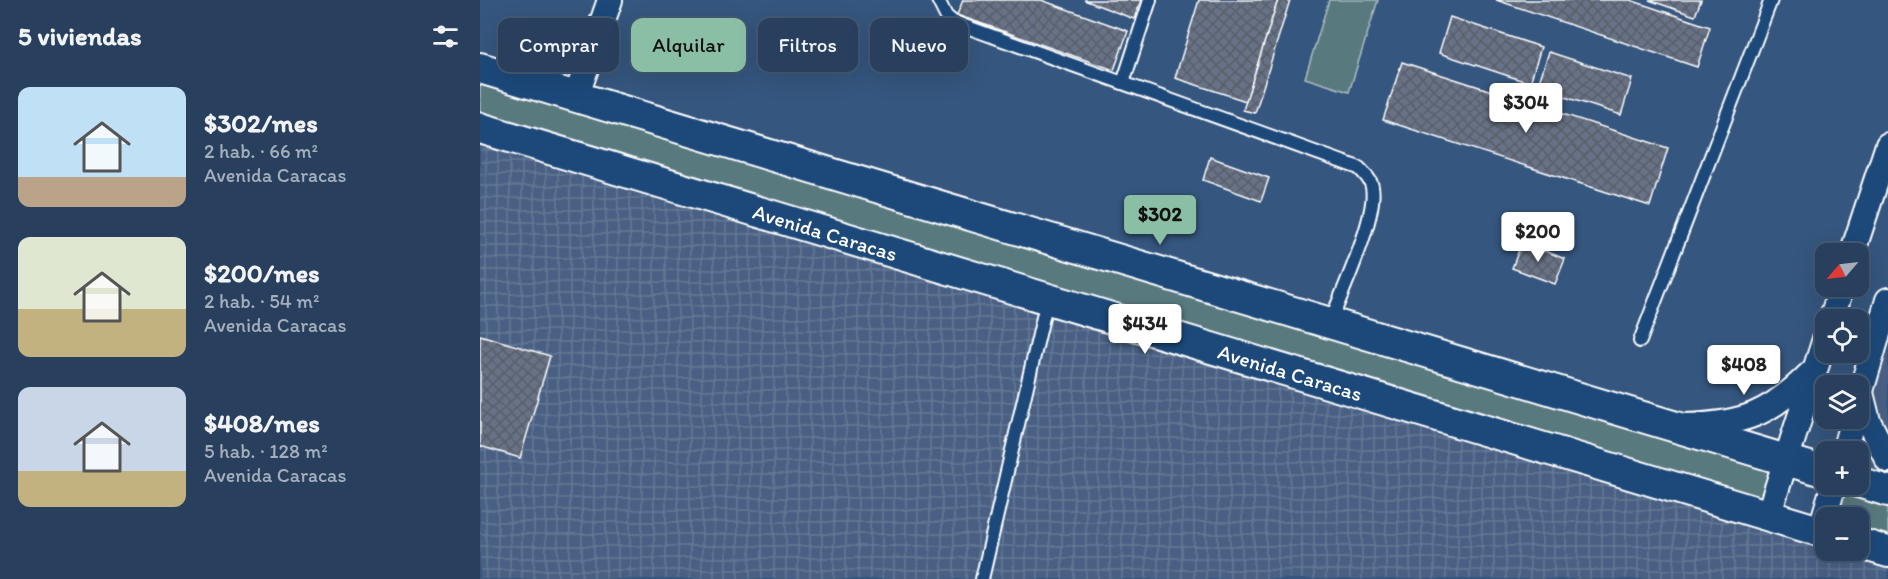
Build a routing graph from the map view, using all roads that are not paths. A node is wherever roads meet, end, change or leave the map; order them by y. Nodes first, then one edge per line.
1 (610, 0) edge
2 (938, 0) edge
3 (1150, 0) edge
4 (1771, 0) edge
5 (480, 68) edge
6 (1123, 83) junction
7 (576, 97) junction
8 (480, 128) edge
9 (1888, 145) edge
10 (1856, 243) edge
11 (1047, 300) junction
12 (1888, 300) edge
13 (1330, 322) junction
14 (1640, 341) dead end
15 (1817, 363) edge
16 (1815, 369) junction
17 (1866, 375) edge
18 (1869, 423) edge
19 (1676, 426) junction
20 (1786, 460) junction
21 (1888, 460) edge
22 (1815, 469) edge
23 (1869, 485) edge
24 (1888, 491) edge
25 (1768, 516) junction
26 (1815, 530) edge
27 (1869, 546) edge
28 (1888, 552) edge
29 (982, 579) edge

1 - 7 street
2 - 6 lane
3 - 6 lane
4 - 14 lane
5 - 7 street
6 - 13 lane
7 - 13 street
8 - 11 street, Avenida Caracas
9 - 10 street
11 - 25 street, Avenida Caracas
11 - 29 lane
12 - 17 street
13 - 19 street
15 - 16 street
16 - 19 street
16 - 20 street
18 - 21 street
19 - 20 street
20 - 22 street
20 - 25 street
23 - 24 street
25 - 26 street, Avenida Caracas
27 - 28 street

